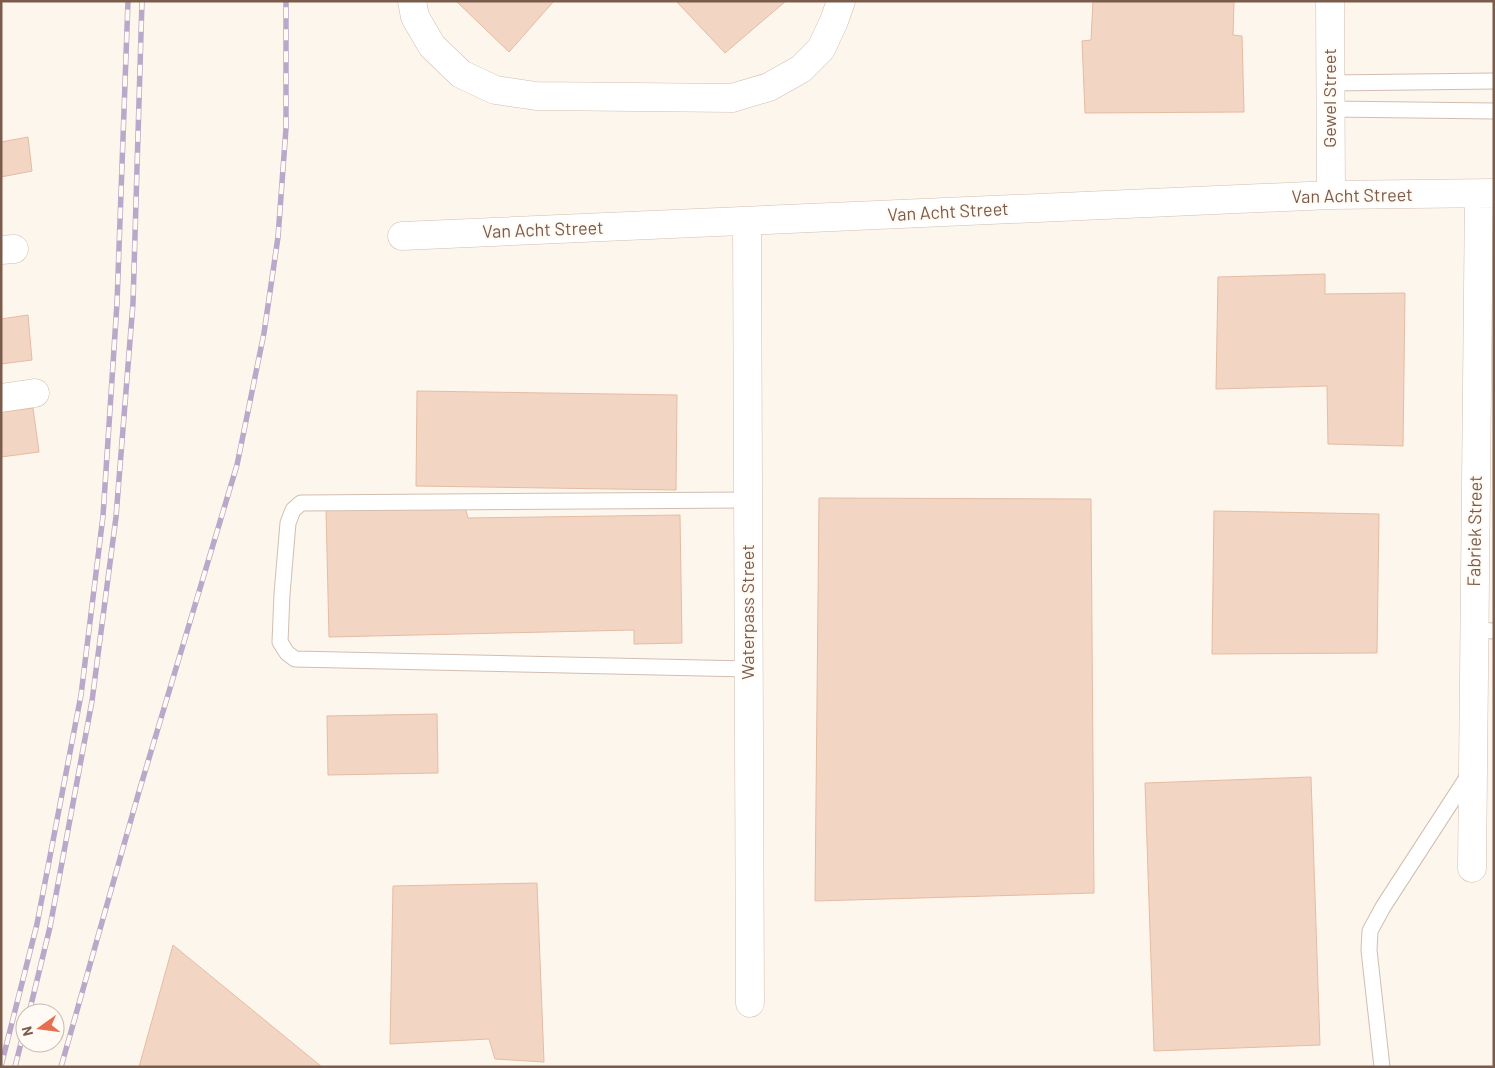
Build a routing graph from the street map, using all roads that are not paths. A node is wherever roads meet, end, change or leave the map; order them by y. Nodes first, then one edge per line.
1 (412, 1) edge
2 (841, 1) edge
3 (1330, 1) edge
4 (1494, 81) edge
5 (1330, 96) junction
6 (1494, 111) edge
7 (1486, 194) edge
8 (1330, 195) junction
9 (747, 221) junction
10 (402, 236) dead end
11 (35, 394) dead end
12 (1, 398) edge
13 (748, 500) junction
14 (1484, 630) edge
15 (748, 669) junction
16 (1473, 769) junction
17 (1472, 868) dead end
18 (750, 1002) dead end
19 (1382, 1067) edge

1 - 2 street
3 - 5 street, Gewel Street
4 - 5 lane
5 - 6 lane
5 - 8 street, Gewel Street
7 - 8 street, Van Acht Street
7 - 14 street, Fabriek Street
8 - 9 street, Van Acht Street
9 - 10 street, Van Acht Street
9 - 13 street, Waterpass Street
11 - 12 street
13 - 15 street, Waterpass Street
13 - 15 lane
14 - 16 street, Fabriek Street
15 - 18 street, Waterpass Street
16 - 17 street, Fabriek Street
16 - 19 lane

